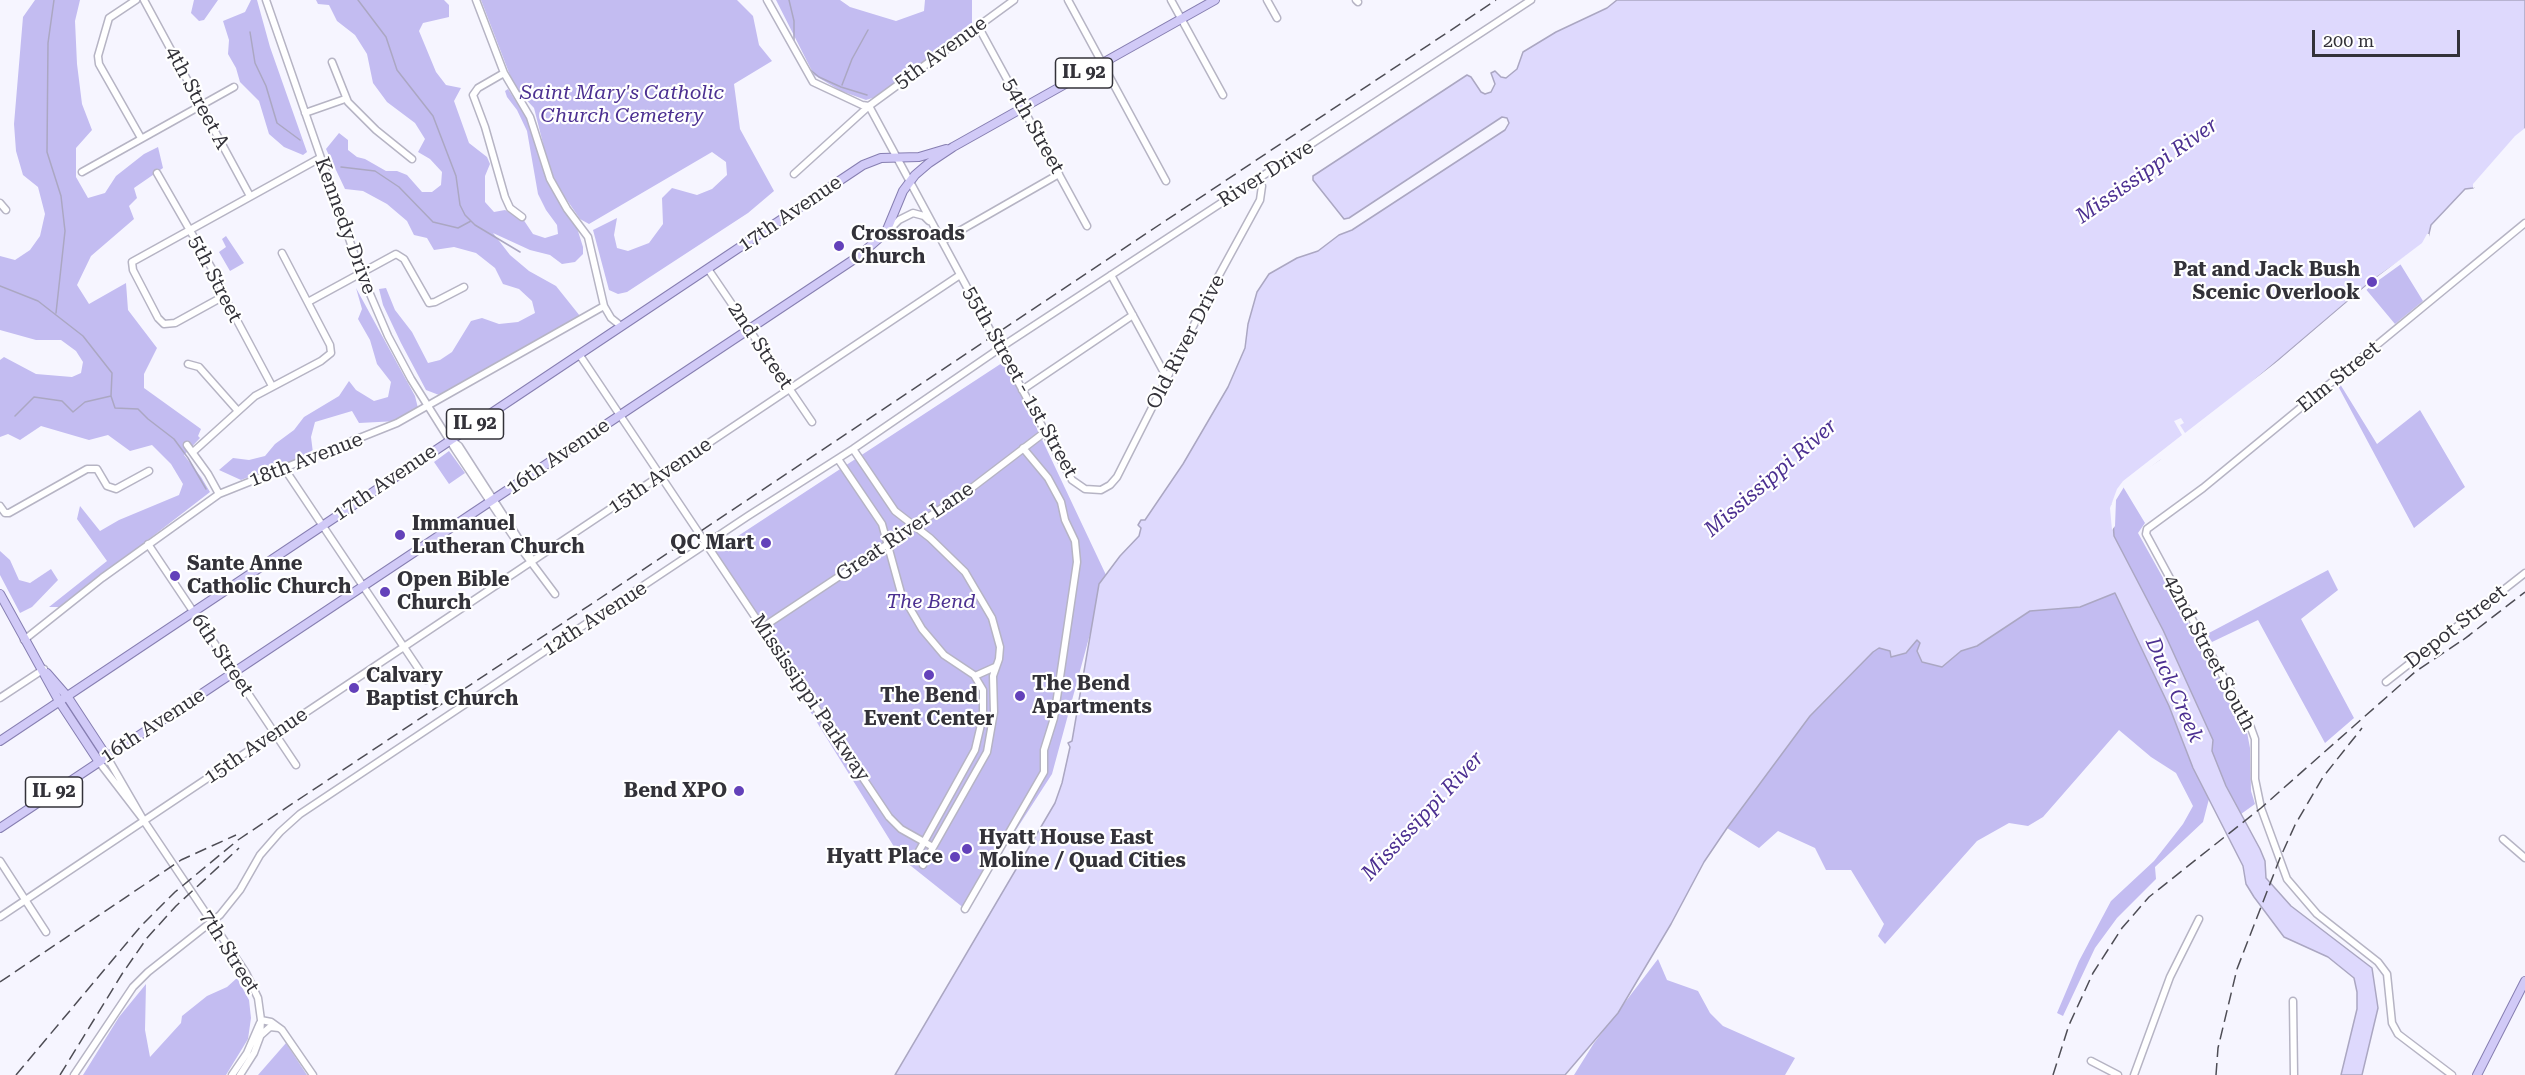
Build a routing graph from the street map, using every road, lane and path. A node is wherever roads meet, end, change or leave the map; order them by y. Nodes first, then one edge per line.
1 (136, 0) edge
2 (144, 0) edge
3 (266, 0) edge
4 (476, 0) edge
5 (767, 0) edge
6 (1014, 0) edge
7 (1068, 0) edge
8 (1171, 0) edge
9 (1215, 0) edge
10 (1267, 0) edge
11 (1531, 0) edge
12 (1277, 18) dead end
13 (1181, 19) junction
14 (978, 26) junction
15 (332, 62) dead end
16 (1102, 63) junction
17 (504, 73) junction
18 (234, 87) dead end
19 (1223, 95) dead end
20 (345, 99) junction
21 (201, 106) junction
22 (869, 106) junction
23 (1023, 108) junction
24 (305, 113) junction
25 (141, 138) junction
26 (953, 147) junction
27 (320, 158) junction
28 (895, 158) junction
29 (411, 159) dead end
30 (82, 172) dead end
31 (158, 173) dead end
32 (794, 174) dead end
33 (1059, 174) junction
34 (1258, 180) junction
35 (1166, 181) dead end
36 (909, 182) junction
37 (250, 196) junction
38 (0, 203) edge
39 (6, 210) dead end
40 (522, 217) dead end
41 (2525, 223) edge
42 (934, 226) junction
43 (1087, 226) dead end
44 (189, 229) junction
45 (886, 232) junction
46 (942, 241) junction
47 (282, 253) dead end
48 (708, 269) junction
49 (361, 273) junction
50 (960, 275) junction
51 (1111, 275) junction
52 (464, 287) dead end
53 (224, 296) junction
54 (308, 302) junction
55 (604, 306) junction
56 (1133, 315) junction
57 (621, 326) junction
58 (749, 330) junction
59 (1000, 349) junction
60 (579, 354) junction
61 (188, 364) dead end
62 (1167, 378) junction
63 (272, 386) junction
64 (789, 390) junction
65 (1022, 390) junction
66 (428, 406) junction
67 (238, 411) junction
68 (621, 416) junction
69 (812, 422) dead end
70 (1045, 432) junction
71 (451, 440) junction
72 (187, 445) dead end
73 (1023, 448) junction
74 (853, 449) junction
75 (193, 453) junction
76 (838, 459) junction
77 (284, 468) junction
78 (149, 471) dead end
79 (661, 476) junction
80 (1092, 491) joint
81 (219, 494) junction
82 (492, 501) junction
83 (0, 506) edge
84 (322, 525) junction
85 (913, 527) junction
86 (2150, 527) joint
87 (148, 544) junction
88 (706, 544) junction
89 (886, 545) junction
90 (532, 562) junction
91 (2525, 573) edge
92 (363, 587) junction
93 (0, 594) edge
94 (555, 594) dead end
95 (193, 611) junction
96 (763, 627) junction
97 (24, 640) junction
98 (404, 647) junction
99 (995, 667) junction
100 (44, 669) junction
101 (234, 673) junction
102 (975, 676) junction
103 (426, 680) dead end
104 (2386, 682) dead end
105 (67, 696) junction
106 (0, 698) edge
107 (59, 701) junction
108 (275, 733) junction
109 (0, 741) edge
110 (107, 757) junction
111 (99, 762) junction
112 (296, 765) dead end
113 (144, 821) junction
114 (0, 828) edge
115 (2503, 839) dead end
116 (924, 841) junction
117 (933, 847) junction
118 (2525, 858) edge
119 (914, 860) dead end
120 (0, 861) edge
121 (923, 865) dead end
122 (26, 900) junction
123 (965, 909) dead end
124 (0, 917) edge
125 (2199, 919) dead end
126 (212, 922) junction
127 (46, 932) dead end
128 (2525, 981) edge
129 (2293, 1001) dead end
130 (261, 1020) junction
131 (282, 1030) junction
132 (260, 1037) junction
133 (2091, 1062) dead end
134 (74, 1075) edge
135 (232, 1075) edge
136 (240, 1075) edge
137 (313, 1075) edge
138 (2118, 1075) edge
139 (2134, 1075) edge
140 (2294, 1075) edge
141 (2452, 1075) edge
142 (2477, 1075) edge

1 - 25 street
2 - 21 street, 4th Street A
3 - 24 street, Kennedy Drive
4 - 17 street
5 - 22 street
6 - 14 street, 5th Avenue
7 - 16 street
8 - 13 street
9 - 13 main road, IL 92
10 - 12 street
11 - 34 street, River Drive
13 - 16 main road, IL 92
13 - 19 street
14 - 22 street, 5th Avenue
14 - 23 street, 54th Street
15 - 20 street
16 - 23 main road, IL 92
16 - 35 street
17 - 40 street
17 - 55 street
18 - 21 street
20 - 24 street
20 - 29 street
21 - 25 street
21 - 37 street, 4th Street A
22 - 28 street, 55th Street - 1st Street
22 - 32 street
23 - 26 main road, IL 92
23 - 33 street, 54th Street
24 - 27 street, Kennedy Drive
25 - 30 street
26 - 28 main road, IL 92
26 - 36 main road, IL 92
27 - 37 street
27 - 49 street, Kennedy Drive
28 - 36 street, 55th Street - 1st Street
28 - 48 main road, 17th Avenue / IL 92
31 - 44 street, 5th Street
33 - 43 street, 54th Street
33 - 46 street
34 - 51 street, River Drive
34 - 62 street, Old River Drive
36 - 42 street, 55th Street - 1st Street
36 - 45 main road, 16th Avenue / IL 92
37 - 44 street
38 - 39 street
41 - 86 street, Elm Street
42 - 45 street
42 - 46 street, 55th Street - 1st Street
44 - 53 street, 5th Street
44 - 53 street
45 - 58 main road, 16th Avenue / IL 92
46 - 50 street, 55th Street - 1st Street
47 - 54 street
48 - 57 main road, 17th Avenue / IL 92
48 - 58 street, 2nd Street
49 - 52 street
49 - 54 street
49 - 66 street, Kennedy Drive
50 - 59 street, 55th Street - 1st Street
50 - 64 street, 15th Avenue
51 - 56 street
51 - 59 street, River Drive
53 - 63 street, 5th Street
54 - 63 street
55 - 57 street
55 - 66 street, 18th Avenue
56 - 62 street
56 - 65 street
57 - 60 main road, 17th Avenue / IL 92
58 - 64 street, 2nd Street
58 - 68 main road, 16th Avenue / IL 92
59 - 65 street, 55th Street - 1st Street
59 - 74 street, 12th Avenue
60 - 68 street, Mississippi Parkway
60 - 71 main road, 17th Avenue / IL 92
61 - 67 street
62 - 80 street, Old River Drive
63 - 67 street
64 - 69 street, 2nd Street
64 - 79 street, 15th Avenue
65 - 70 street, 55th Street - 1st Street
66 - 71 street, Kennedy Drive
66 - 77 street, 18th Avenue
67 - 75 street
68 - 79 street, Mississippi Parkway
68 - 82 main road, 16th Avenue / IL 92
70 - 73 street, Great River Lane
70 - 80 street, 55th Street - 1st Street
71 - 82 street, Kennedy Drive
71 - 84 main road, 17th Avenue / IL 92
72 - 75 street
73 - 85 street, Great River Lane
73 - 123 street
74 - 76 street, 12th Avenue
74 - 85 street
75 - 81 street
76 - 88 street, 12th Avenue
76 - 89 street
77 - 81 street, 18th Avenue
77 - 84 street
78 - 83 street
79 - 88 street, Mississippi Parkway
79 - 90 street, 15th Avenue
81 - 87 street, 18th Avenue
82 - 90 street, Kennedy Drive
82 - 92 main road, 16th Avenue / IL 92
84 - 92 street
84 - 95 main road, 17th Avenue / IL 92
85 - 89 street, Great River Lane
85 - 99 street
86 - 141 street, 42nd Street South
87 - 95 street, 6th Street
87 - 97 street, 18th Avenue
88 - 96 street, Mississippi Parkway
88 - 126 street, 12th Avenue
89 - 96 street, Great River Lane
89 - 102 street
90 - 94 street, Kennedy Drive
90 - 98 street, 15th Avenue
91 - 104 street, Depot Street
92 - 98 street
92 - 101 main road, 16th Avenue / IL 92
93 - 97 main road, 7th Street
95 - 101 street, 6th Street
95 - 105 main road, 17th Avenue / IL 92
96 - 116 street, Mississippi Parkway
97 - 100 main road, 7th Street
98 - 103 street
98 - 108 street, 15th Avenue
99 - 102 street
99 - 117 street
100 - 105 main road, 7th Street
100 - 106 street
100 - 107 main road, 7th Street
101 - 108 street, 6th Street
101 - 110 main road, 16th Avenue / IL 92
102 - 116 street
105 - 107 main road, 17th Avenue / IL 92
105 - 110 main road, 7th Street
107 - 109 main road, 17th Avenue / IL 92
107 - 111 main road, 7th Street
108 - 112 street, 6th Street
108 - 113 street, 15th Avenue
110 - 111 main road, 16th Avenue / IL 92
110 - 113 street, 7th Street
111 - 113 street, 7th Street
111 - 114 main road, 16th Avenue / IL 92
113 - 122 street, 15th Avenue
113 - 126 street, 7th Street
115 - 118 street
116 - 117 street, Mississippi Parkway
116 - 119 street
117 - 121 street
120 - 122 street
122 - 124 street, 15th Avenue
122 - 127 street
125 - 139 street
126 - 130 street, 7th Street
126 - 134 street, 12th Avenue
128 - 142 main road
129 - 140 street
130 - 131 street, 7th Street
130 - 132 street
130 - 135 street
131 - 132 street
131 - 137 street, 7th Street
132 - 136 street
133 - 138 street

